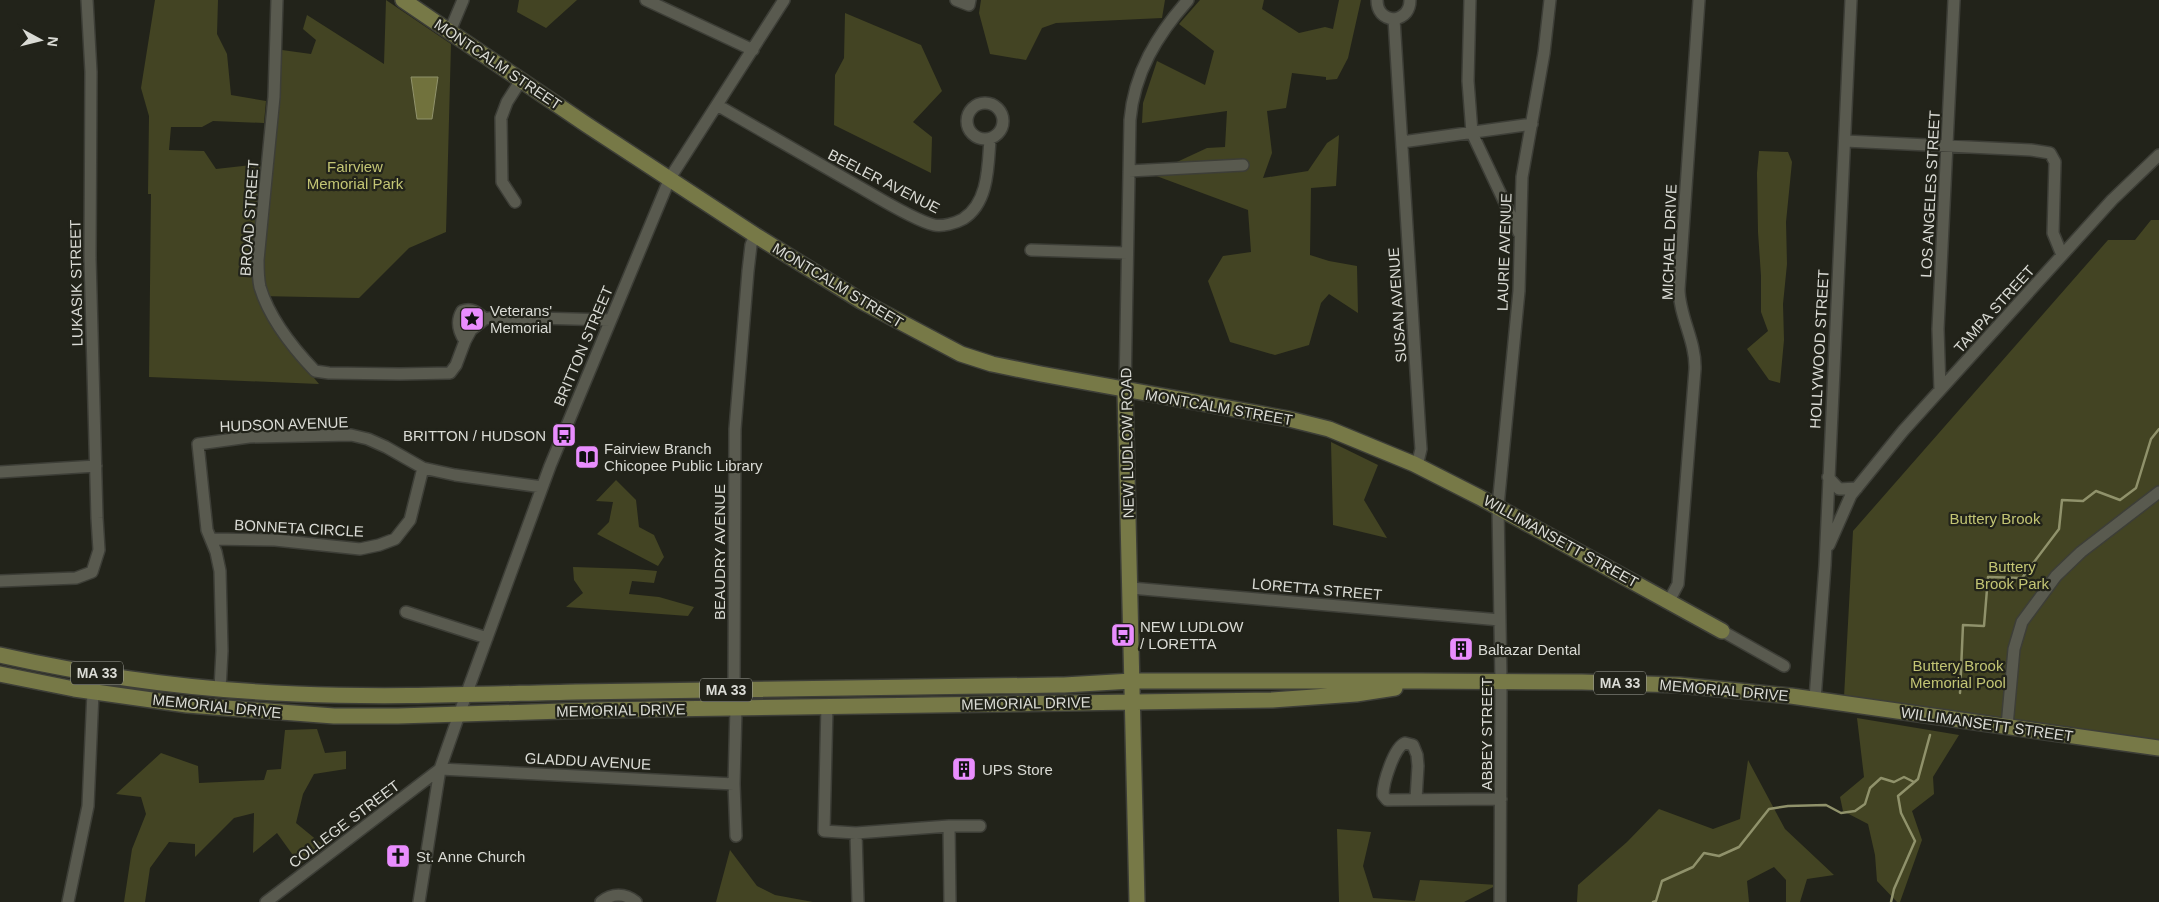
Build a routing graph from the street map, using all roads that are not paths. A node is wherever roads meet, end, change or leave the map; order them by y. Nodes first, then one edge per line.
1 (87, 0) edge
2 (277, 0) edge
3 (403, 0) edge
4 (463, 0) edge
5 (646, 0) edge
6 (784, 0) edge
7 (956, 0) edge
8 (970, 0) edge
9 (1188, 0) edge
10 (1377, 0) edge
11 (1410, 0) edge
12 (1470, 0) edge
13 (1550, 0) edge
14 (1699, 0) edge
15 (1851, 0) edge
16 (1954, 0) edge
17 (1394, 19) junction
18 (450, 31) junction
19 (752, 50) junction
20 (521, 80) junction
21 (717, 105) junction
22 (1532, 124) junction
23 (1472, 133) junction
24 (990, 139) dead end
25 (1845, 141) junction
26 (1402, 142) junction
27 (1947, 147) junction
28 (2159, 155) edge
29 (1243, 165) dead end
30 (1129, 171) junction
31 (670, 178) junction
32 (515, 202) dead end
33 (755, 235) junction
34 (1520, 237) junction
35 (1031, 250) dead end
36 (1127, 253) junction
37 (2062, 255) junction
38 (485, 319) junction
39 (610, 320) junction
40 (465, 341) junction
41 (1125, 390) junction
42 (1940, 390) junction
43 (1332, 430) joint
44 (96, 466) junction
45 (1417, 466) junction
46 (423, 468) junction
47 (0, 472) edge
48 (1828, 477) junction
49 (542, 487) junction
50 (1857, 488) junction
51 (2159, 492) edge
52 (1498, 506) junction
53 (212, 539) junction
54 (1825, 565) junction
55 (0, 581) edge
56 (1131, 588) junction
57 (1669, 601) junction
58 (406, 612) dead end
59 (1500, 620) junction
60 (1722, 631) joint
61 (487, 638) junction
62 (0, 655) edge
63 (1784, 666) dead end
64 (0, 674) edge
65 (1132, 681) junction
66 (1424, 681) junction
67 (1501, 682) junction
68 (220, 689) junction
69 (734, 690) junction
70 (93, 692) junction
71 (466, 695) junction
72 (1815, 699) junction
73 (1132, 701) junction
74 (827, 706) junction
75 (736, 708) junction
76 (460, 714) junction
77 (2007, 726) junction
78 (2159, 748) edge
79 (440, 769) junction
80 (734, 784) junction
81 (1416, 799) junction
82 (1500, 799) junction
83 (949, 826) junction
84 (980, 826) dead end
85 (856, 833) junction
86 (736, 836) dead end
87 (68, 902) edge
88 (266, 902) edge
89 (419, 902) edge
90 (602, 902) edge
91 (636, 902) edge
92 (858, 902) edge
93 (950, 902) edge
94 (1137, 902) edge
95 (1500, 902) edge

1 - 44 street, LUKASIK STREET
2 - 40 street, BROAD STREET
3 - 18 main road, MONTCALM STREET
4 - 18 street
5 - 19 street
6 - 19 street, BRITTON STREET
7 - 8 street
9 - 30 street, NEW LUDLOW ROAD
10 - 17 street
11 - 17 street
12 - 23 street
13 - 22 street, LAURIE AVENUE
14 - 57 street, MICHAEL DRIVE
15 - 25 street, HOLLYWOOD STREET
16 - 27 street, LOS ANGELES STREET
17 - 26 street, SUSAN AVENUE
18 - 20 main road, MONTCALM STREET
19 - 21 street, BRITTON STREET
20 - 31 main road, MONTCALM STREET
20 - 32 street
21 - 24 street, BEELER AVENUE
21 - 31 street, BRITTON STREET
22 - 23 street
22 - 34 street, LAURIE AVENUE
23 - 26 street
23 - 34 street
25 - 27 street
25 - 48 street, HOLLYWOOD STREET
26 - 45 street, SUSAN AVENUE
27 - 37 street
27 - 42 street, LOS ANGELES STREET
28 - 37 street, TAMPA STREET
29 - 30 street
30 - 36 street, NEW LUDLOW ROAD
31 - 33 main road, MONTCALM STREET
31 - 39 street, BRITTON STREET
33 - 41 main road, MONTCALM STREET
33 - 69 street, BEAUDRY AVENUE
34 - 52 street, LAURIE AVENUE
35 - 36 street
36 - 41 street, NEW LUDLOW ROAD
37 - 42 street, TAMPA STREET
38 - 39 street
38 - 40 street
38 - 40 street
39 - 49 street, BRITTON STREET
41 - 43 main road, MONTCALM STREET
41 - 56 main road, NEW LUDLOW ROAD
42 - 50 street, TAMPA STREET
43 - 45 main road, WILLIMANSETT STREET
44 - 47 street
44 - 55 street, LUKASIK STREET
45 - 52 main road, WILLIMANSETT STREET
46 - 49 street, HUDSON AVENUE
46 - 53 street, BONNETA CIRCLE
46 - 53 street, HUDSON AVENUE
48 - 50 street
48 - 54 street, HOLLYWOOD STREET
49 - 61 street, BRITTON STREET
50 - 54 street, TAMPA STREET
51 - 77 street
52 - 57 main road, WILLIMANSETT STREET
52 - 59 street, ABBEY STREET
53 - 68 street
54 - 72 street, HOLLYWOOD STREET
56 - 59 street, LORETTA STREET
56 - 65 main road, NEW LUDLOW ROAD
57 - 60 main road, WILLIMANSETT STREET
58 - 61 street
59 - 67 street, ABBEY STREET
60 - 63 street, WILLIMANSETT STREET
61 - 71 street, BRITTON STREET
62 - 68 main road, MEMORIAL DRIVE / MA 33
64 - 70 main road, MEMORIAL DRIVE / MA 33
65 - 66 main road, MEMORIAL DRIVE / MA 33
65 - 69 main road, MEMORIAL DRIVE / MA 33
65 - 73 main road, NEW LUDLOW ROAD
66 - 67 main road, MEMORIAL DRIVE / MA 33
66 - 73 main road, MEMORIAL DRIVE / MA 33
67 - 72 main road, MEMORIAL DRIVE / MA 33
67 - 82 street, ABBEY STREET
68 - 71 main road, MEMORIAL DRIVE / MA 33
69 - 71 main road, MEMORIAL DRIVE / MA 33
70 - 76 main road, MEMORIAL DRIVE / MA 33
70 - 87 street
71 - 76 street, BRITTON STREET
72 - 77 main road, WILLIMANSETT STREET / MA 33
73 - 74 main road, MEMORIAL DRIVE / MA 33
73 - 94 main road, NEW LUDLOW ROAD
74 - 75 main road, MEMORIAL DRIVE / MA 33
74 - 85 street
75 - 76 main road, MEMORIAL DRIVE / MA 33
75 - 80 street
76 - 79 street, BRITTON STREET
77 - 78 main road, WILLIMANSETT STREET / MA 33
79 - 80 street, GLADDU AVENUE
79 - 88 street, COLLEGE STREET
79 - 89 street, BRITTON STREET
80 - 86 street
81 - 81 street
81 - 82 street
82 - 95 street, ABBEY STREET
83 - 84 street
83 - 85 street
83 - 93 street
85 - 92 street
90 - 91 street

